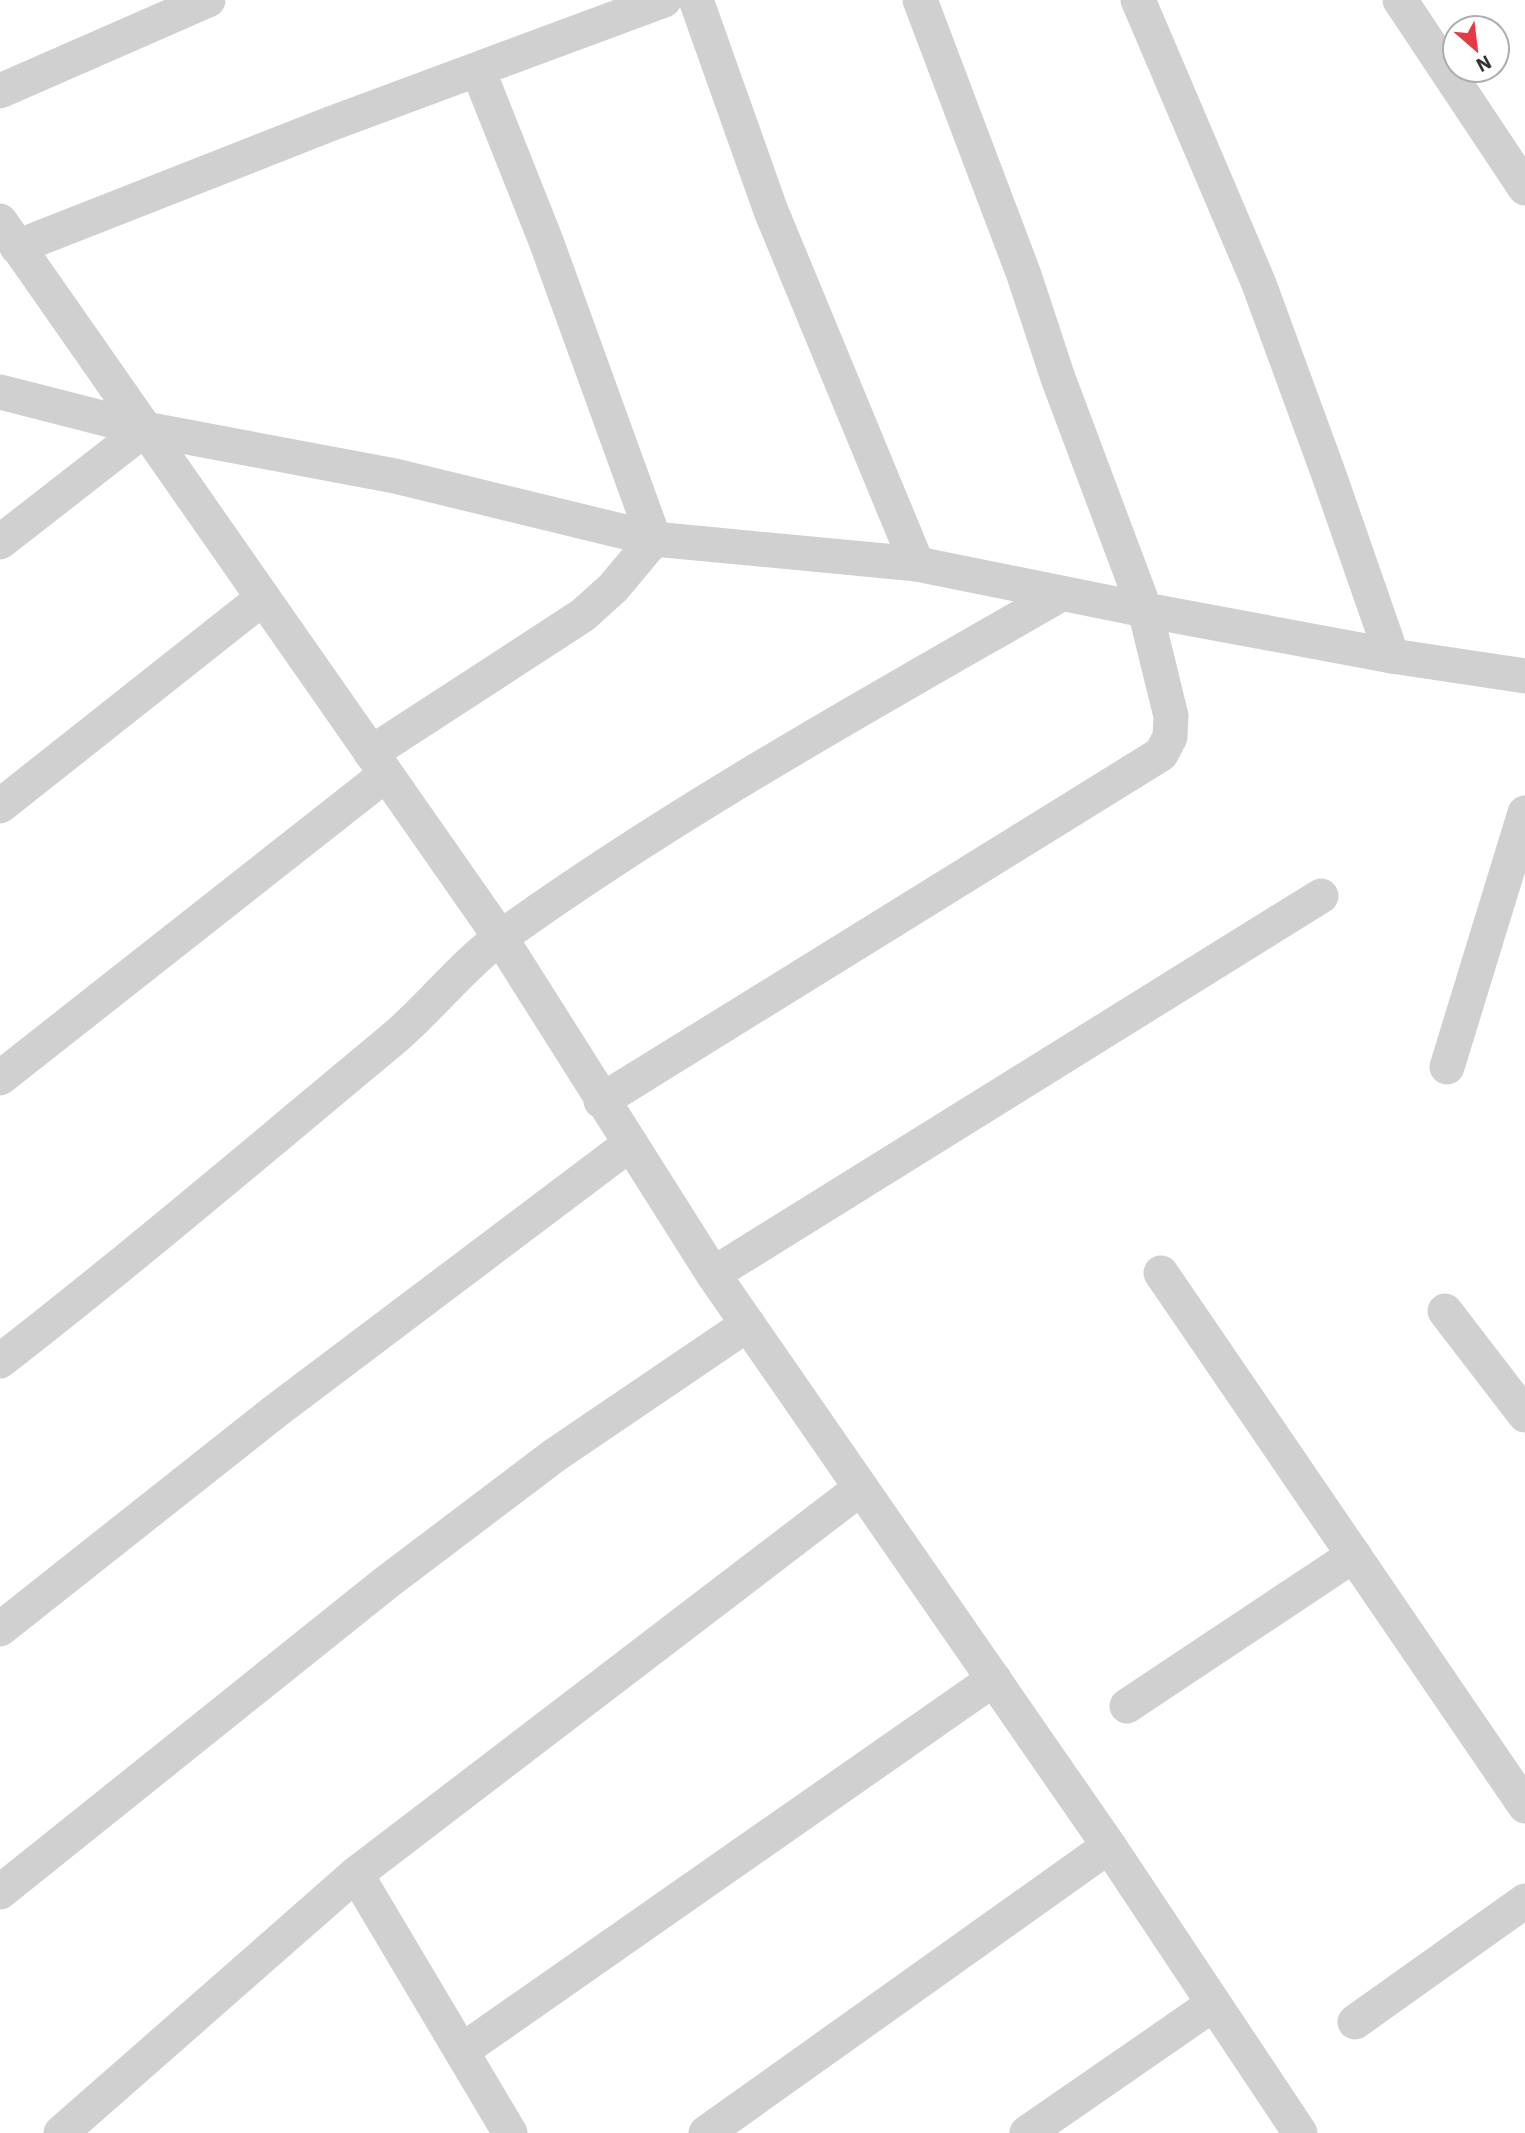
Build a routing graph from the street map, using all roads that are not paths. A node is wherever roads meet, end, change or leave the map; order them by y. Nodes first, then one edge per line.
1 (208, 0) edge
2 (664, 0) edge
3 (696, 0) edge
4 (920, 0) edge
5 (1138, 0) edge
6 (1400, 0) edge
7 (478, 70) junction
8 (0, 91) edge
9 (1525, 188) edge
10 (9, 234) edge
11 (0, 392) edge
12 (145, 429) junction
13 (654, 539) junction
14 (0, 542) edge
15 (917, 564) junction
16 (1061, 594) junction
17 (263, 598) junction
18 (1144, 610) junction
19 (1392, 656) junction
20 (1525, 676) edge
21 (378, 764) junction
22 (0, 807) edge
23 (1525, 813) edge
24 (1321, 896) dead end
25 (500, 937) junction
26 (1447, 1067) dead end
27 (0, 1078) edge
28 (601, 1101) junction
29 (630, 1144) junction
30 (1161, 1273) dead end
31 (713, 1274) junction
32 (1445, 1311) dead end
33 (748, 1324) junction
34 (0, 1361) edge
35 (1525, 1415) edge
36 (861, 1488) junction
37 (1354, 1555) junction
38 (0, 1629) edge
39 (994, 1679) junction
40 (1127, 1706) dead end
41 (1525, 1806) edge
42 (1110, 1846) junction
43 (356, 1874) junction
44 (0, 1892) edge
45 (1525, 1901) edge
46 (1212, 2005) junction
47 (1354, 2022) dead end
48 (463, 2050) junction
49 (61, 2133) edge
50 (510, 2133) edge
51 (706, 2133) edge
52 (1027, 2133) edge
53 (1300, 2133) edge

1 - 8 street
2 - 7 street
3 - 15 street
4 - 18 street
5 - 19 street
6 - 9 street
7 - 10 street
7 - 13 street
10 - 12 street
11 - 12 street
12 - 13 street
12 - 14 street
12 - 17 street
13 - 15 street
13 - 21 street
15 - 16 street
16 - 18 street
16 - 25 street
17 - 21 street
17 - 22 street
18 - 19 street
18 - 28 street
19 - 20 street
21 - 25 street
21 - 27 street
23 - 26 street
24 - 31 street
25 - 28 street
25 - 34 street
28 - 29 street
29 - 31 street
29 - 38 street
30 - 37 street
31 - 33 street
32 - 35 street
33 - 36 street
33 - 44 street
36 - 39 street
36 - 43 street
37 - 40 street
37 - 41 street
39 - 42 street
39 - 48 street
42 - 46 street
42 - 51 street
43 - 48 street
43 - 49 street
45 - 47 street
46 - 52 street
46 - 53 street
48 - 50 street

